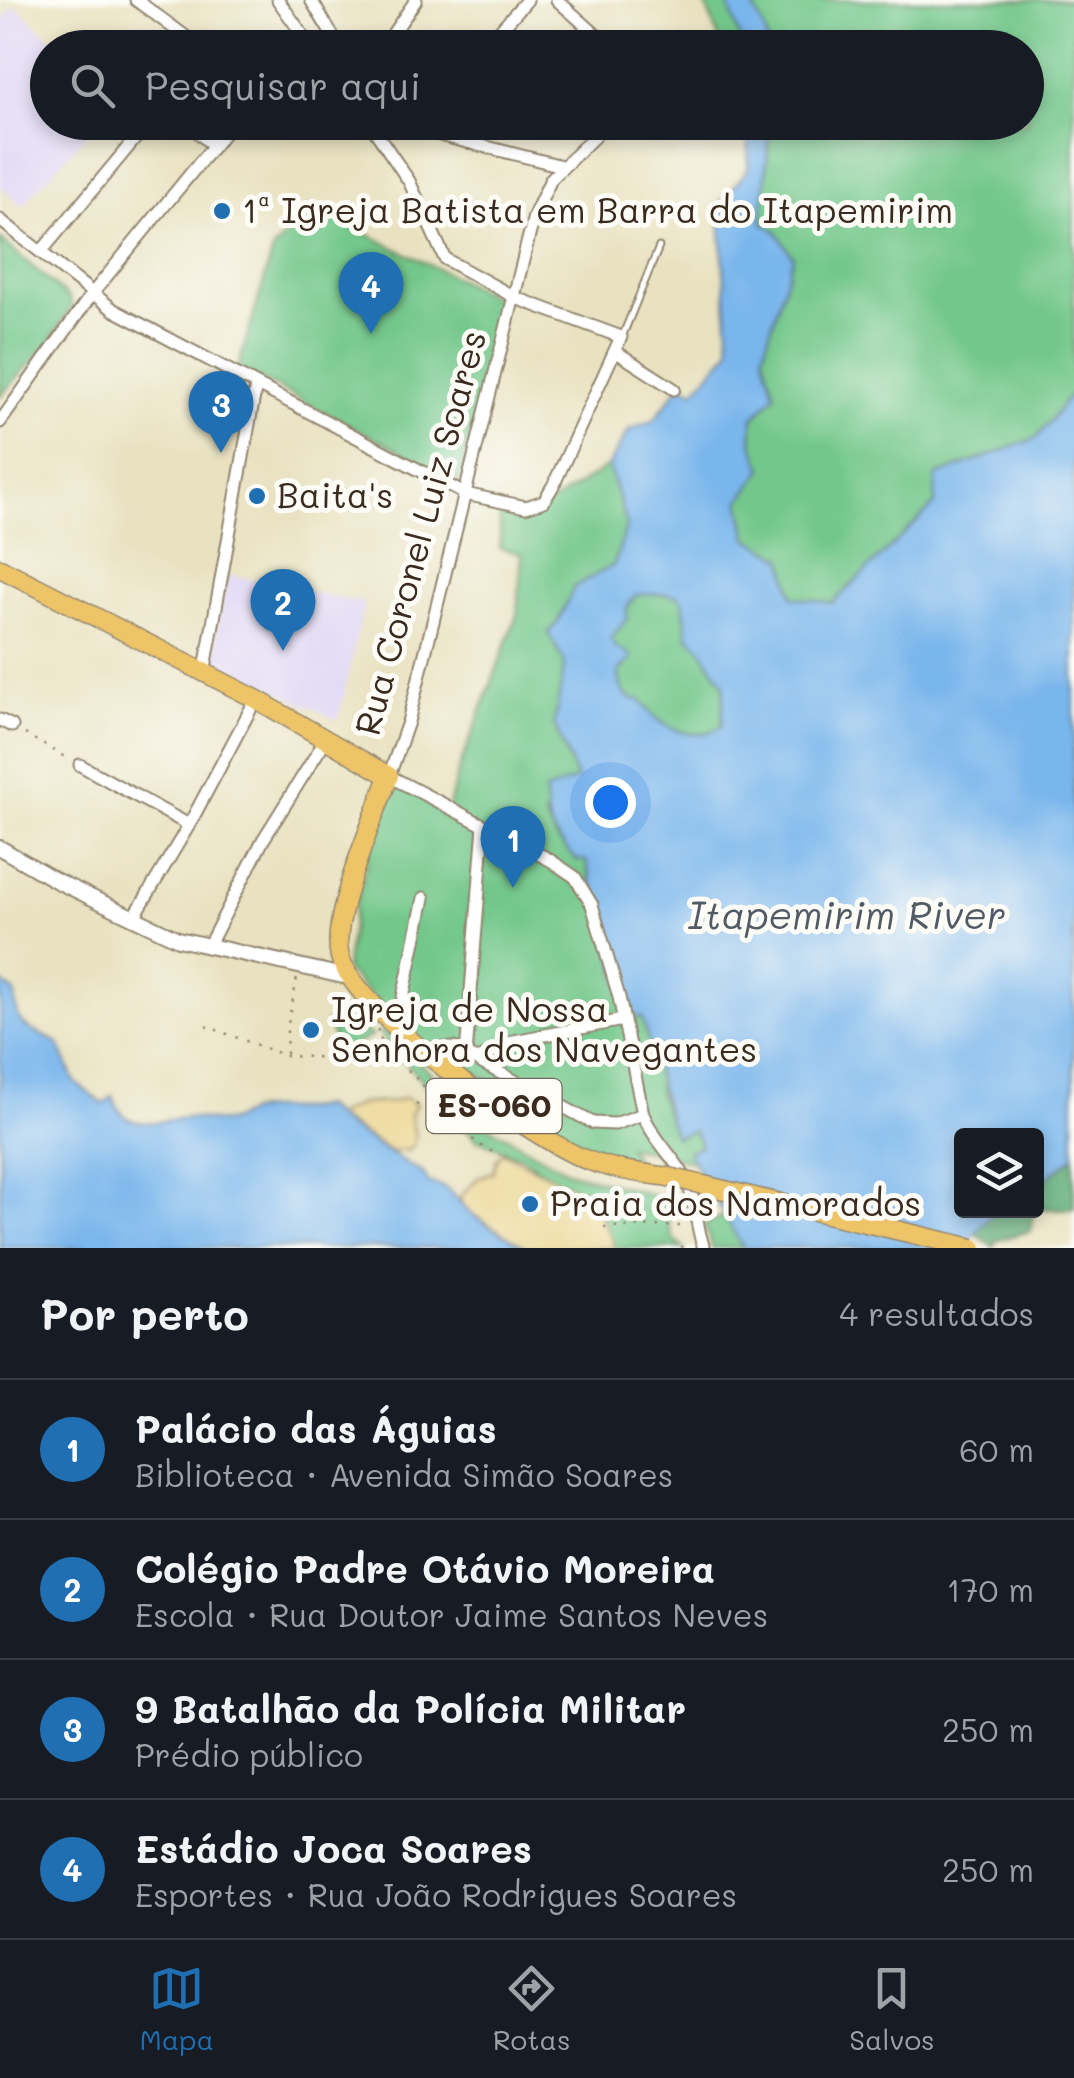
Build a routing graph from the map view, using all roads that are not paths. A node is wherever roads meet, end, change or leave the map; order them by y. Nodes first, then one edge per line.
1 (136, 0) edge
2 (278, 0) edge
3 (311, 0) edge
4 (416, 0) edge
5 (526, 0) edge
6 (558, 0) edge
7 (176, 30) edge
8 (299, 30) edge
9 (327, 30) edge
10 (395, 30) edge
11 (500, 30) edge
12 (590, 30) edge
13 (133, 140) edge
14 (207, 140) edge
15 (219, 140) edge
16 (382, 140) edge
17 (473, 140) edge
18 (589, 140) edge
19 (214, 146) junction
20 (562, 166) junction
21 (0, 220) edge
22 (660, 247) dead end
23 (41, 252) junction
24 (92, 294) junction
25 (516, 298) junction
26 (622, 337) junction
27 (615, 350) junction
28 (256, 385) junction
29 (674, 388) dead end
30 (0, 422) edge
31 (465, 494) junction
32 (0, 568) edge
33 (204, 674) junction
34 (256, 700) junction
35 (0, 720) edge
36 (12, 726) road end
37 (326, 739) junction
38 (80, 765) road end
39 (389, 776) junction
40 (189, 825) junction
41 (484, 825) junction
42 (0, 848) edge
43 (424, 898) dead end
44 (133, 919) junction
45 (208, 946) junction
46 (352, 978) junction
47 (390, 1019) junction
48 (624, 1020) junction
49 (424, 1049) junction
50 (471, 1057) junction
51 (643, 1114) junction
52 (704, 1248) edge
53 (974, 1248) edge

1 - 7 street
2 - 8 street
3 - 9 street
4 - 10 street
5 - 11 street
6 - 12 street
13 - 23 street
14 - 19 street
15 - 19 street
16 - 25 street
17 - 20 street
18 - 20 street, Rua Coronel Luiz Soares
19 - 24 street
20 - 25 street, Rua Coronel Luiz Soares
21 - 23 street
22 - 26 lane
23 - 24 street
24 - 28 street
24 - 30 street
25 - 26 street
25 - 31 street, Rua Coronel Luiz Soares
26 - 27 street
27 - 29 street
27 - 31 street
28 - 31 street
28 - 33 street
31 - 39 street, Rua Coronel Luiz Soares
32 - 33 main road
33 - 34 main road
34 - 37 main road
34 - 40 street
35 - 36 street
37 - 39 main road
37 - 45 street
38 - 40 street
39 - 41 street
39 - 46 main road, Rua Coronel Luiz Soares / ES-060
40 - 44 street
41 - 48 street
41 - 50 street
42 - 44 street
43 - 47 street
44 - 45 street
45 - 46 street
46 - 47 main road, ES-060
47 - 49 main road, ES-060
48 - 50 street
48 - 51 street
49 - 50 street
49 - 53 main road, ES-060, bridge
50 - 51 street
51 - 52 street

